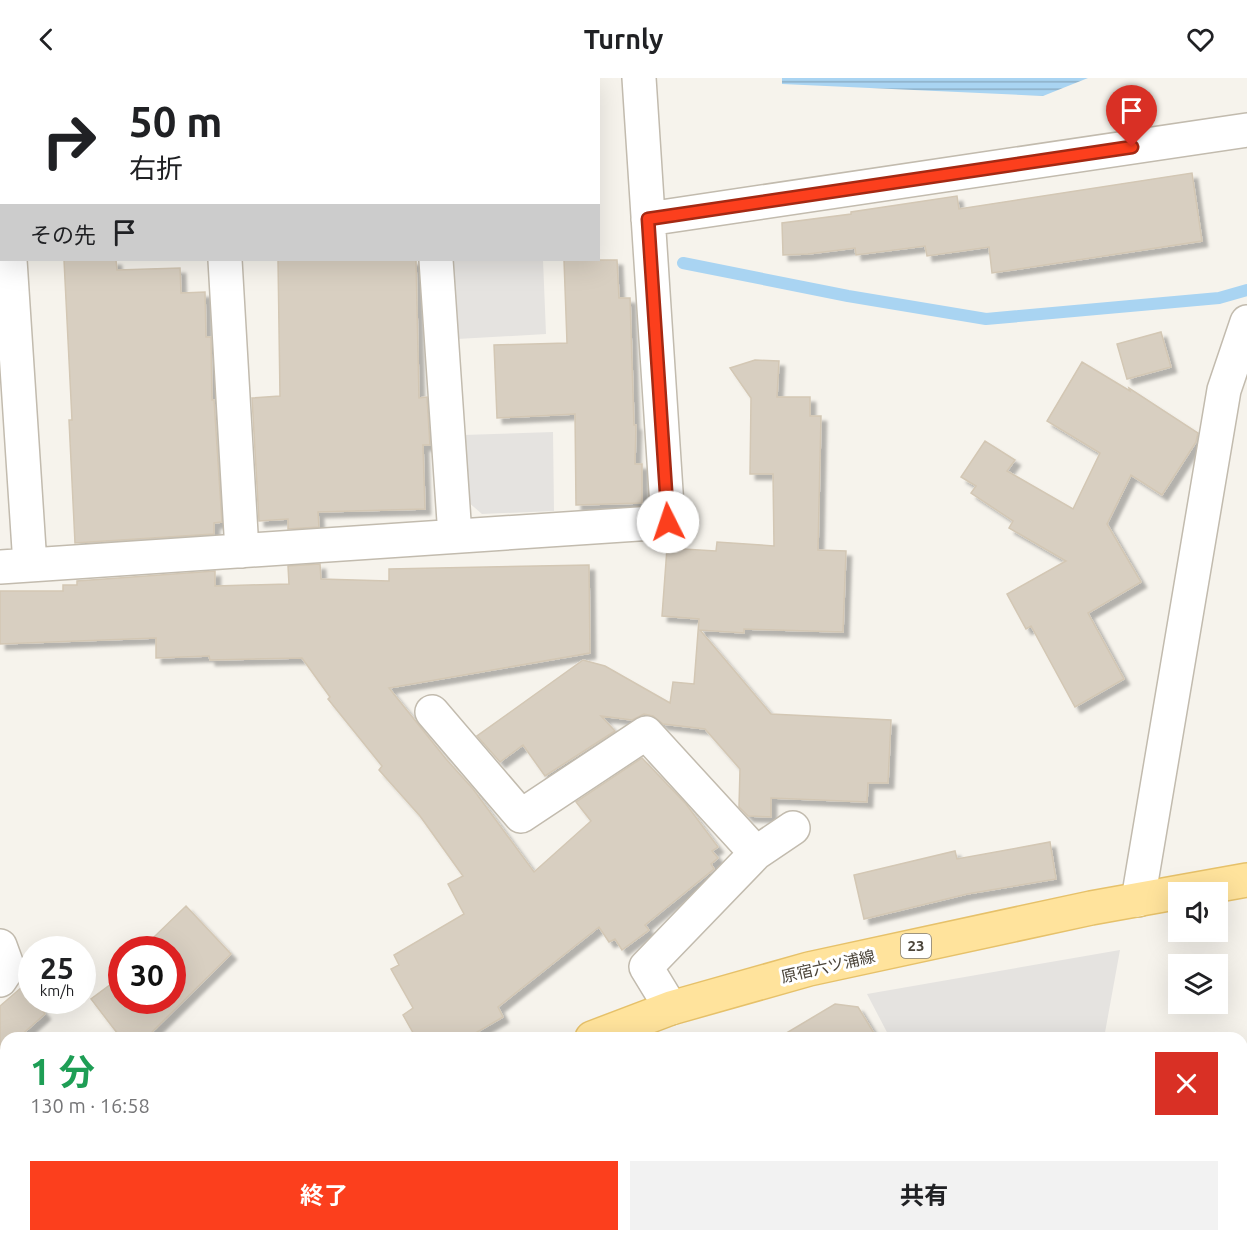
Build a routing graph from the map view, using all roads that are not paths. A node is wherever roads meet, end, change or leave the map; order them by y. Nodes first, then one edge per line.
1 (639, 78) edge
2 (1247, 130) edge
3 (648, 219) junction
4 (10, 261) edge
5 (225, 261) edge
6 (436, 261) edge
7 (1247, 322) edge
8 (455, 536) junction
9 (243, 550) junction
10 (15, 566) edge
11 (432, 712) dead end
12 (793, 828) dead end
13 (756, 853) junction
14 (1247, 880) edge
15 (1138, 900) junction
16 (0, 946) edge
17 (0, 980) edge
18 (670, 1008) junction
19 (608, 1032) edge

1 - 3 street
2 - 3 street
3 - 8 street
4 - 10 street
5 - 9 street
6 - 8 street
7 - 15 street
8 - 9 street
9 - 10 street
11 - 13 street
12 - 13 street
13 - 18 street
14 - 15 main road, 原宿六ツ浦線 / 23
15 - 18 main road, 原宿六ツ浦線 / 23
16 - 17 street
18 - 19 main road, 原宿六ツ浦線 / 23

